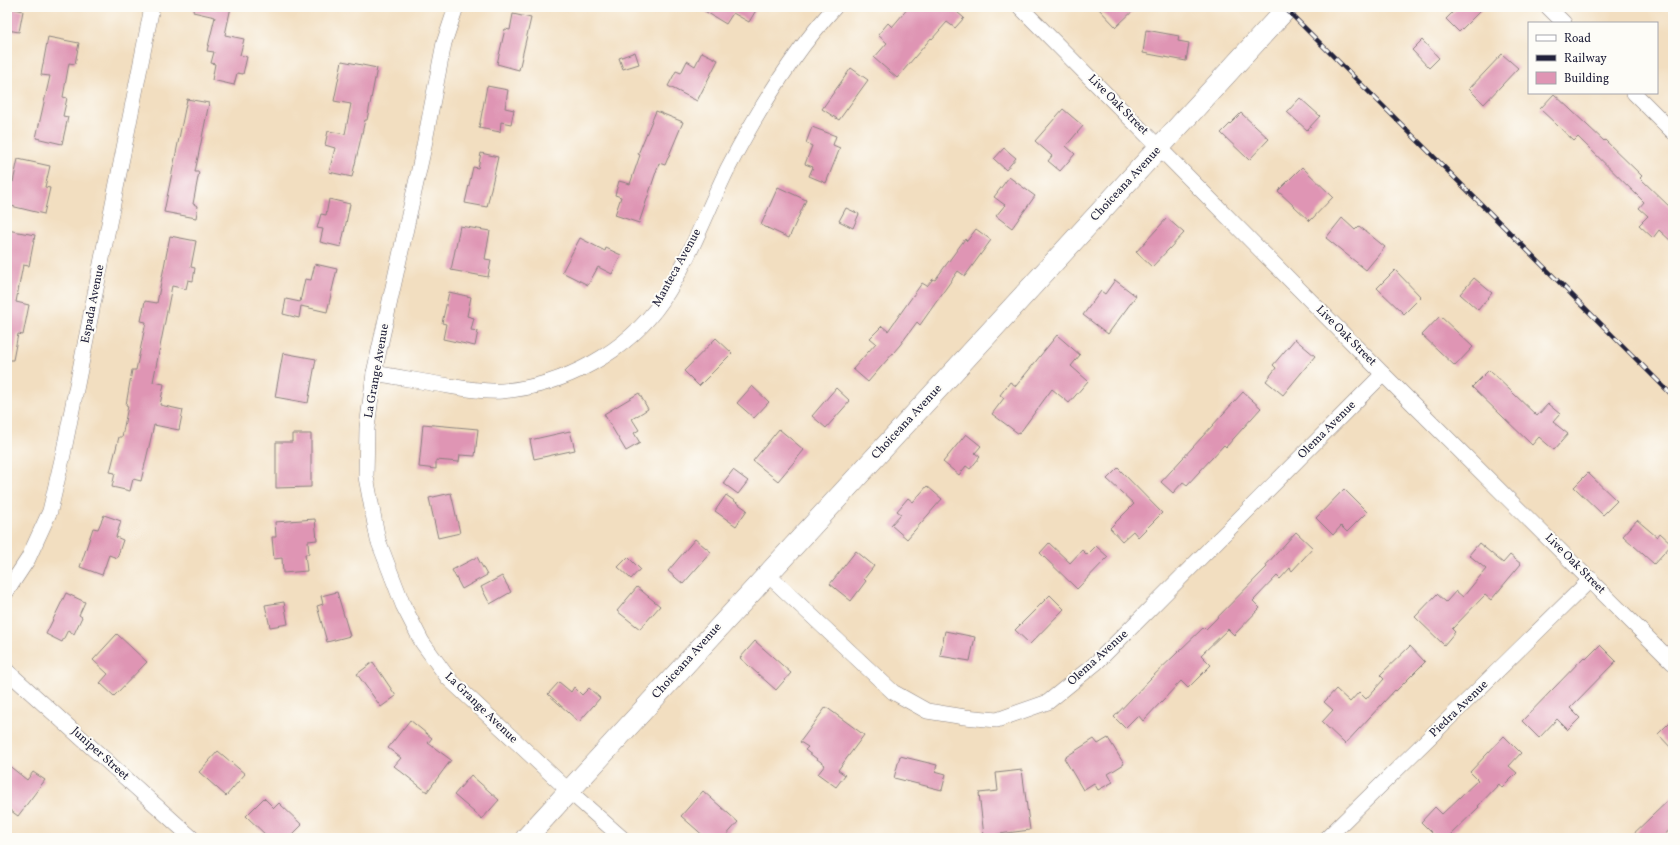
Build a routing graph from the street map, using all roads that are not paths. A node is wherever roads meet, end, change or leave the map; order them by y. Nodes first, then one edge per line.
1 (152, 7) edge
2 (456, 7) edge
3 (835, 7) edge
4 (1020, 7) edge
5 (1288, 7) edge
6 (1548, 7) edge
7 (1563, 22) edge
8 (1635, 94) edge
9 (1673, 132) edge
10 (1160, 147) junction
11 (374, 373) junction
12 (1383, 374) junction
13 (767, 574) junction
14 (1591, 579) junction
15 (7, 590) edge
16 (1673, 663) edge
17 (7, 671) edge
18 (569, 791) junction
19 (192, 838) edge
20 (526, 838) edge
21 (622, 838) edge
22 (1327, 838) edge

1 - 15 street, Espada Avenue
2 - 11 street, La Grange Avenue
3 - 11 street, Manteca Avenue
4 - 10 street, Live Oak Street
5 - 10 street, Choiceana Avenue
6 - 7 street
8 - 9 street
10 - 12 street, Live Oak Street
10 - 13 street, Choiceana Avenue
11 - 18 street, La Grange Avenue
12 - 13 street, Olema Avenue
12 - 14 street, Live Oak Street
13 - 18 street, Choiceana Avenue
14 - 16 street, Live Oak Street
14 - 22 street, Piedra Avenue
17 - 19 street, Juniper Street
18 - 20 street, Choiceana Avenue
18 - 21 street, La Grange Avenue

